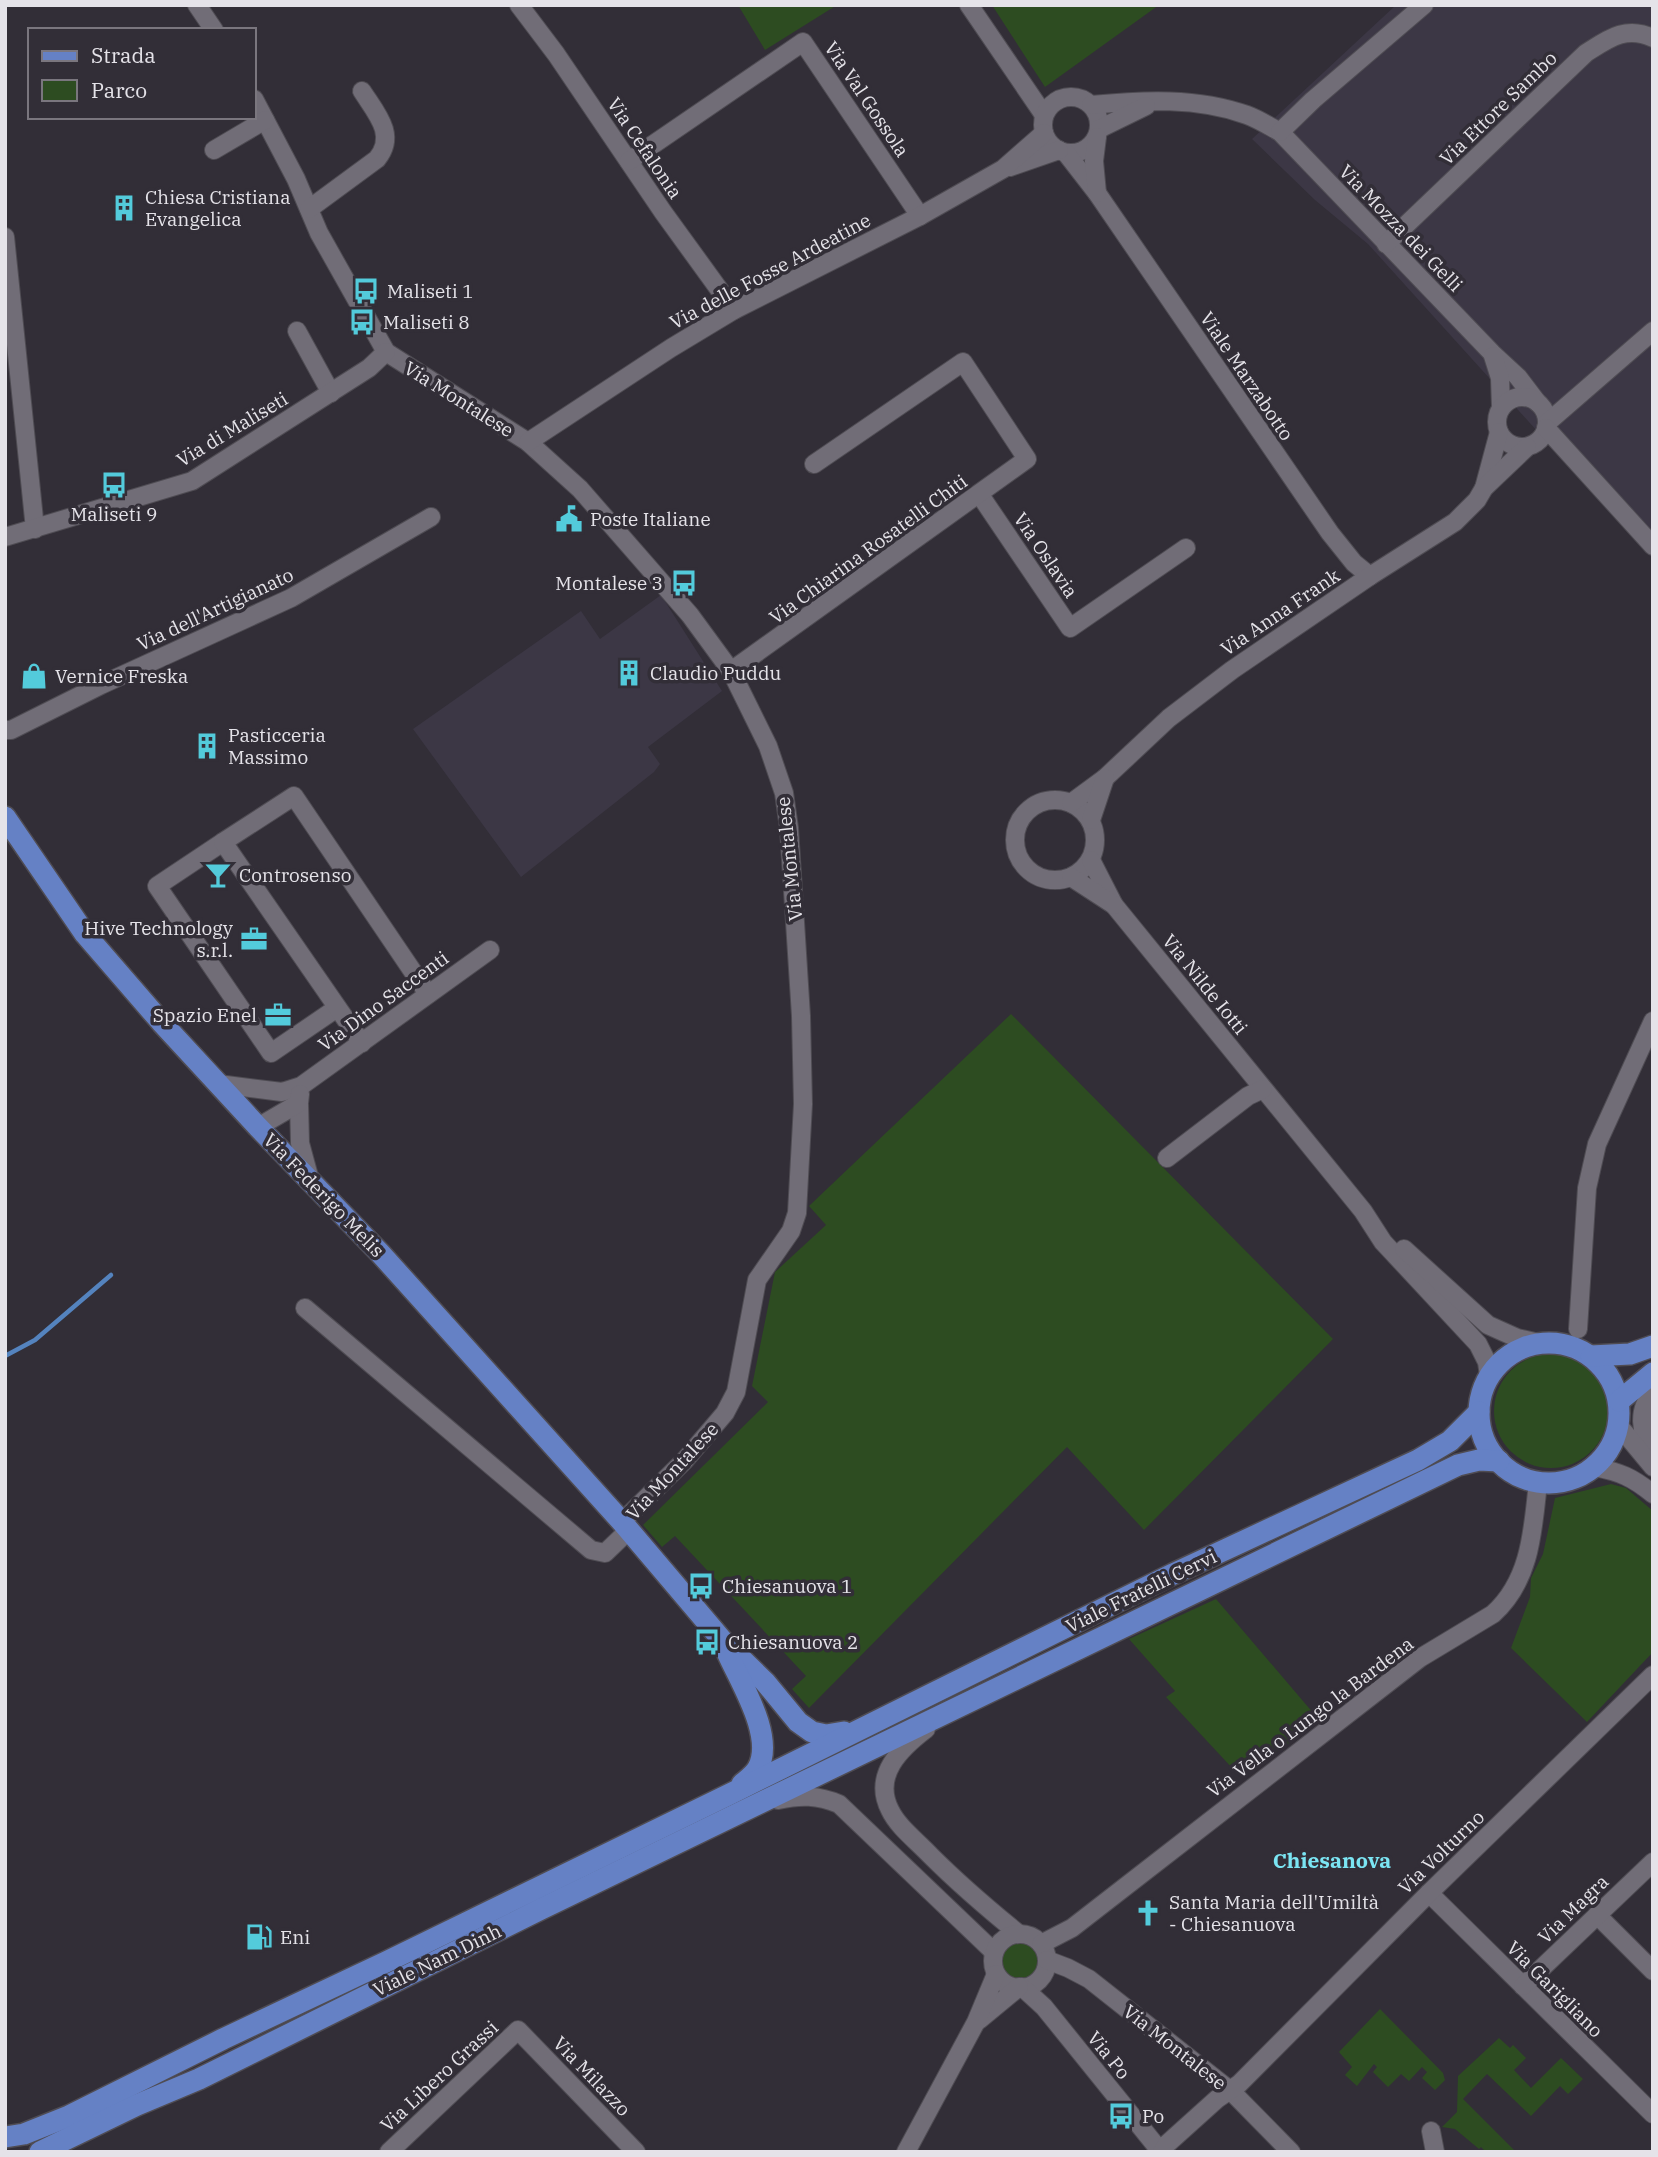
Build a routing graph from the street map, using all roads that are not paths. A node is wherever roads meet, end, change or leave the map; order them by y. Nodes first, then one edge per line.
1 (197, 5) edge
2 (969, 5) edge
3 (1424, 5) edge
4 (522, 6) edge
5 (213, 28) edge
6 (1653, 38) edge
7 (362, 91) dead end
8 (256, 103) edge
9 (1153, 103) junction
10 (1091, 105) junction
11 (1048, 116) junction
12 (265, 120) junction
13 (1280, 132) junction
14 (1098, 133) junction
15 (214, 150) dead end
16 (1062, 152) junction
17 (629, 161) junction
18 (1003, 169) junction
19 (1097, 193) junction
20 (309, 209) junction
21 (920, 215) junction
22 (5, 237) edge
23 (1386, 244) junction
24 (734, 310) junction
25 (297, 331) dead end
26 (1653, 331) edge
27 (386, 352) junction
28 (1492, 353) junction
29 (331, 393) junction
30 (1501, 408) junction
31 (1543, 423) junction
32 (1499, 432) junction
33 (527, 442) junction
34 (814, 464) dead end
35 (1484, 488) junction
36 (980, 495) junction
37 (431, 517) dead end
38 (35, 529) junction
39 (5, 537) edge
40 (1653, 546) edge
41 (1186, 548) dead end
42 (1370, 576) junction
43 (731, 671) junction
44 (7, 732) edge
45 (1105, 778) junction
46 (5, 797) edge
47 (1071, 803) junction
48 (5, 817) edge
49 (1091, 820) junction
50 (223, 842) junction
51 (34, 860) junction
52 (1091, 860) junction
53 (1071, 877) junction
54 (1114, 905) junction
55 (490, 950) dead end
56 (428, 994) junction
57 (337, 1008) junction
58 (1653, 1021) edge
59 (362, 1042) junction
60 (218, 1084) junction
61 (1263, 1089) junction
62 (282, 1092) junction
63 (300, 1095) junction
64 (258, 1127) junction
65 (1167, 1158) dead end
66 (310, 1180) junction
67 (1363, 1211) junction
68 (304, 1308) dead end
69 (1578, 1329) dead end
70 (1539, 1343) junction
71 (1653, 1346) edge
72 (1591, 1356) junction
73 (1653, 1373) edge
74 (1489, 1376) junction
75 (1653, 1393) edge
76 (1619, 1401) junction
77 (1479, 1412) junction
78 (1619, 1426) junction
79 (1651, 1460) edge
80 (1499, 1461) junction
81 (1594, 1467) junction
82 (1538, 1482) junction
83 (1653, 1494) edge
84 (625, 1526) junction
85 (722, 1640) junction
86 (1653, 1675) edge
87 (935, 1719) junction
88 (863, 1728) junction
89 (796, 1760) joint
90 (833, 1767) joint
91 (730, 1794) junction
92 (761, 1804) junction
93 (1653, 1862) edge
94 (1429, 1893) junction
95 (1597, 1915) junction
96 (1018, 1934) junction
97 (995, 1952) junction
98 (1044, 1952) junction
99 (1653, 1971) edge
100 (996, 1974) junction
101 (1523, 1986) junction
102 (1021, 1987) junction
103 (976, 2022) junction
104 (518, 2030) joint
105 (1231, 2091) junction
106 (1653, 2114) edge
107 (1431, 2131) dead end
108 (5, 2137) edge
109 (40, 2152) edge
110 (389, 2152) edge
111 (636, 2152) edge
112 (906, 2152) edge
113 (1161, 2152) edge
114 (1291, 2152) edge
115 (1435, 2152) edge

1 - 5 street
2 - 11 street
3 - 13 street
4 - 17 street, Via Cefalonia
6 - 23 street, Via Ettore Sambo
7 - 20 street
8 - 12 street, Via Montalese
9 - 10 street, Via Mozza dei Gelli
9 - 13 street, Via Mozza dei Gelli
9 - 14 street
10 - 11 street
10 - 14 street
11 - 16 street
11 - 18 street, Via delle Fosse Ardeatine
12 - 15 street
12 - 20 street, Via Montalese
13 - 23 street, Via Mozza dei Gelli
14 - 16 street
14 - 19 street
16 - 18 street, Via delle Fosse Ardeatine
16 - 19 street, Viale Marzabotto
17 - 21 street, Via Val Gossola
17 - 24 street, Via Cefalonia
18 - 21 street, Via delle Fosse Ardeatine
19 - 42 street, Viale Marzabotto
20 - 27 street, Via Montalese
21 - 24 street, Via delle Fosse Ardeatine
22 - 38 street
23 - 28 street, Via Mozza dei Gelli
24 - 33 street, Via delle Fosse Ardeatine
25 - 29 street
26 - 31 street
27 - 29 street, Via di Maliseti
27 - 33 street, Via Montalese
28 - 30 street
28 - 31 street, Via Mozza dei Gelli
29 - 38 street, Via di Maliseti
30 - 31 street
30 - 32 street, Via Anna Frank
31 - 32 street
31 - 35 street, Via Anna Frank
31 - 40 street
32 - 35 street, Via Anna Frank
33 - 43 street, Via Montalese
34 - 36 street, Via Chiarina Rosatelli Chiti
35 - 42 street, Via Anna Frank
36 - 41 street, Via Oslavia
36 - 43 street, Via Chiarina Rosatelli Chiti
37 - 44 street, Via dell'Artigianato
38 - 39 street, Via di Maliseti
42 - 45 street, Via Anna Frank
43 - 84 street, Via Montalese
45 - 47 street, Via Anna Frank
45 - 49 street
46 - 51 main road, Via Federigo Melis
47 - 49 street
47 - 53 street
48 - 51 main road, Via Federigo Melis
49 - 52 street
50 - 56 street
50 - 57 street
50 - 57 street
51 - 60 main road, Via Federigo Melis
52 - 53 street
52 - 54 street
53 - 54 street
54 - 61 street, Via Nilde Iotti
55 - 56 street, Via Dino Saccenti
56 - 59 street, Via Dino Saccenti
57 - 59 street
58 - 69 street
59 - 63 street, Via Dino Saccenti
60 - 62 street, Via Dino Saccenti
60 - 64 main road, Via Federigo Melis
61 - 65 street
61 - 67 street, Via Nilde Iotti
62 - 63 street, Via Dino Saccenti
62 - 64 street
63 - 64 street, Via Dino Saccenti
63 - 66 street
64 - 66 main road, Via Federigo Melis
66 - 84 main road, Via Federigo Melis
67 - 70 street
67 - 74 street
68 - 84 street
70 - 72 main road
70 - 74 main road
71 - 72 main road
72 - 76 main road
73 - 76 main road
74 - 77 main road, Viale Fratelli Cervi
75 - 79 street
76 - 78 main road
77 - 80 main road
77 - 88 main road, Viale Fratelli Cervi
78 - 79 street
78 - 81 main road
80 - 82 main road
80 - 87 main road, Viale Fratelli Cervi
81 - 82 main road
81 - 83 street
82 - 98 street, Via Vella o Lungo la Bardena
84 - 85 main road, Via Montalese
85 - 88 main road
85 - 91 main road
86 - 94 street, Via Volturno
87 - 90 main road, Viale Fratelli Cervi
87 - 96 street, Via Montalese
88 - 89 main road, Viale Fratelli Cervi
89 - 91 main road, Viale Nam Dinh
90 - 92 main road, Viale Nam Dinh
91 - 108 main road, Viale Nam Dinh
92 - 97 street
92 - 109 main road, Viale Nam Dinh
93 - 95 street, Via Magra
94 - 101 street, Via Garigliano
94 - 105 street, Via Volturno
95 - 99 street
95 - 101 street, Via Magra
96 - 97 street
96 - 98 street, Via Montalese
97 - 100 street
98 - 102 street
98 - 105 street, Via Montalese
100 - 102 street
100 - 103 street
101 - 106 street, Via Garigliano
102 - 103 street
102 - 113 street, Via Po
103 - 112 street
104 - 110 street, Via Libero Grassi
104 - 111 street, Via Milazzo
105 - 113 street, Via Volturno
105 - 114 street, Via Montalese
107 - 115 street

